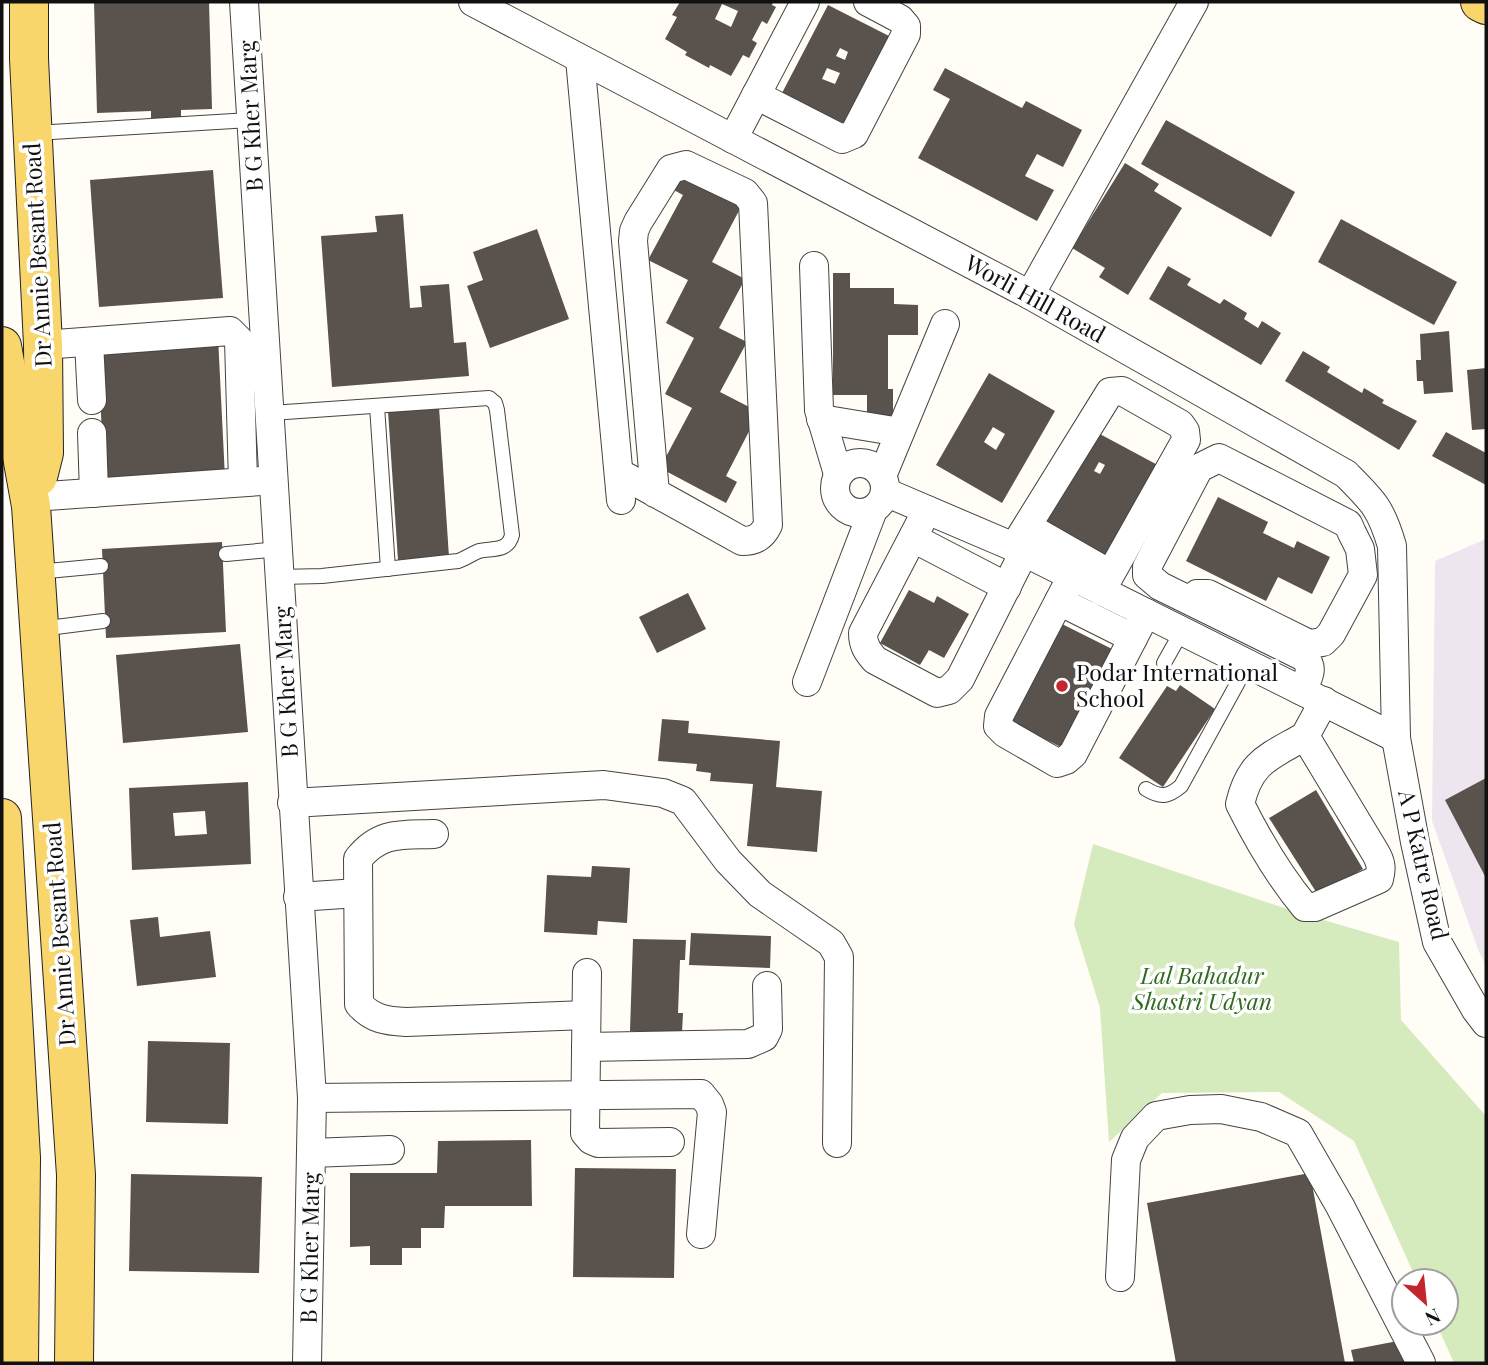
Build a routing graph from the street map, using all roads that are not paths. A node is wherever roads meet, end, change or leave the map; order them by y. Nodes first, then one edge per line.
1 (29, 2) edge
2 (244, 2) edge
3 (473, 2) edge
4 (805, 2) edge
5 (868, 2) edge
6 (1194, 2) edge
7 (1480, 2) edge
8 (1486, 5) edge
9 (580, 59) junction
10 (756, 95) junction
11 (250, 120) junction
12 (32, 133) junction
13 (733, 139) junction
14 (770, 158) junction
15 (750, 197) junction
16 (814, 266) dead end
17 (1030, 295) junction
18 (945, 324) dead end
19 (89, 342) junction
20 (43, 345) junction
21 (2, 346) edge
22 (92, 400) dead end
23 (377, 405) junction
24 (271, 413) junction
25 (821, 419) junction
26 (901, 432) junction
27 (92, 433) dead end
28 (838, 474) junction
29 (275, 480) junction
30 (243, 482) junction
31 (94, 493) junction
32 (655, 493) junction
33 (880, 493) junction
34 (32, 501) junction
35 (927, 510) junction
36 (913, 538) junction
37 (1022, 542) junction
38 (279, 550) junction
39 (226, 554) dead end
40 (101, 566) dead end
41 (388, 569) junction
42 (35, 572) junction
43 (281, 578) junction
44 (1105, 582) junction
45 (1007, 587) junction
46 (1066, 588) junction
47 (1181, 597) junction
48 (1151, 616) junction
49 (103, 621) dead end
50 (39, 629) junction
51 (1182, 631) junction
52 (1133, 638) junction
53 (1164, 663) dead end
54 (1248, 664) junction
55 (807, 682) dead end
56 (1313, 696) junction
57 (1305, 736) junction
58 (1396, 738) junction
59 (1146, 789) dead end
60 (292, 803) junction
61 (2, 818) edge
62 (434, 834) dead end
63 (1419, 862) junction
64 (1381, 873) junction
65 (358, 893) junction
66 (298, 897) junction
67 (587, 973) dead end
68 (767, 986) dead end
69 (586, 1015) junction
70 (1486, 1023) edge
71 (586, 1047) junction
72 (585, 1095) junction
73 (312, 1098) junction
74 (670, 1142) dead end
75 (837, 1143) dead end
76 (390, 1150) dead end
77 (311, 1153) junction
78 (701, 1234) dead end
79 (1120, 1277) dead end
80 (19, 1363) edge
81 (74, 1363) edge
82 (307, 1363) edge
83 (1421, 1363) edge

1 - 12 main road, Dr Annie Besant Road
2 - 11 street, B G Kher Marg
3 - 9 street, Worli Hill Road
4 - 10 street
5 - 10 street
6 - 17 street
7 - 8 main road
9 - 13 street, Worli Hill Road
9 - 32 street
10 - 13 street
11 - 12 lane
11 - 24 street, B G Kher Marg
12 - 20 main road, Dr Annie Besant Road
13 - 14 street, Worli Hill Road
14 - 15 street
14 - 17 street, Worli Hill Road
15 - 32 street
15 - 32 street
16 - 25 street
17 - 58 street, Worli Hill Road
18 - 26 street
19 - 20 street
19 - 22 street
19 - 30 street
20 - 34 main road, Dr Annie Besant Road
21 - 34 main road, Dr Annie Besant Road
23 - 24 lane
23 - 41 lane
23 - 41 lane
24 - 29 street, B G Kher Marg
25 - 26 street
25 - 28 street
26 - 33 street
27 - 31 street
28 - 33 street
28 - 33 street
29 - 30 street
29 - 38 street, B G Kher Marg
30 - 31 street
31 - 34 street
33 - 35 street
33 - 55 street
34 - 42 main road, Dr Annie Besant Road
35 - 36 street
35 - 37 street
36 - 45 street
36 - 45 street
37 - 44 street
37 - 44 street
37 - 45 street
37 - 46 street
38 - 39 lane
38 - 43 street, B G Kher Marg
40 - 42 lane
41 - 43 lane
42 - 50 main road, Dr Annie Besant Road
43 - 60 street, B G Kher Marg
44 - 46 street
44 - 48 street
46 - 52 street
46 - 52 street
47 - 47 street
47 - 48 street
47 - 56 street
48 - 51 street
48 - 52 street
49 - 50 lane
50 - 81 main road, Dr Annie Besant Road
51 - 53 lane
51 - 54 street
54 - 56 street
54 - 59 lane
56 - 57 street
56 - 58 street
57 - 64 street
57 - 64 street
58 - 63 street, A P Katre Road
60 - 66 street, B G Kher Marg
60 - 75 street
61 - 80 main road
62 - 65 street
63 - 64 street
63 - 70 street, A P Katre Road
65 - 66 street
65 - 69 street
66 - 73 street, B G Kher Marg
67 - 69 street
68 - 71 street
69 - 71 street
71 - 72 street
72 - 73 street
72 - 74 street
72 - 78 street
73 - 77 street, B G Kher Marg
76 - 77 street
77 - 82 street, B G Kher Marg
79 - 83 street

